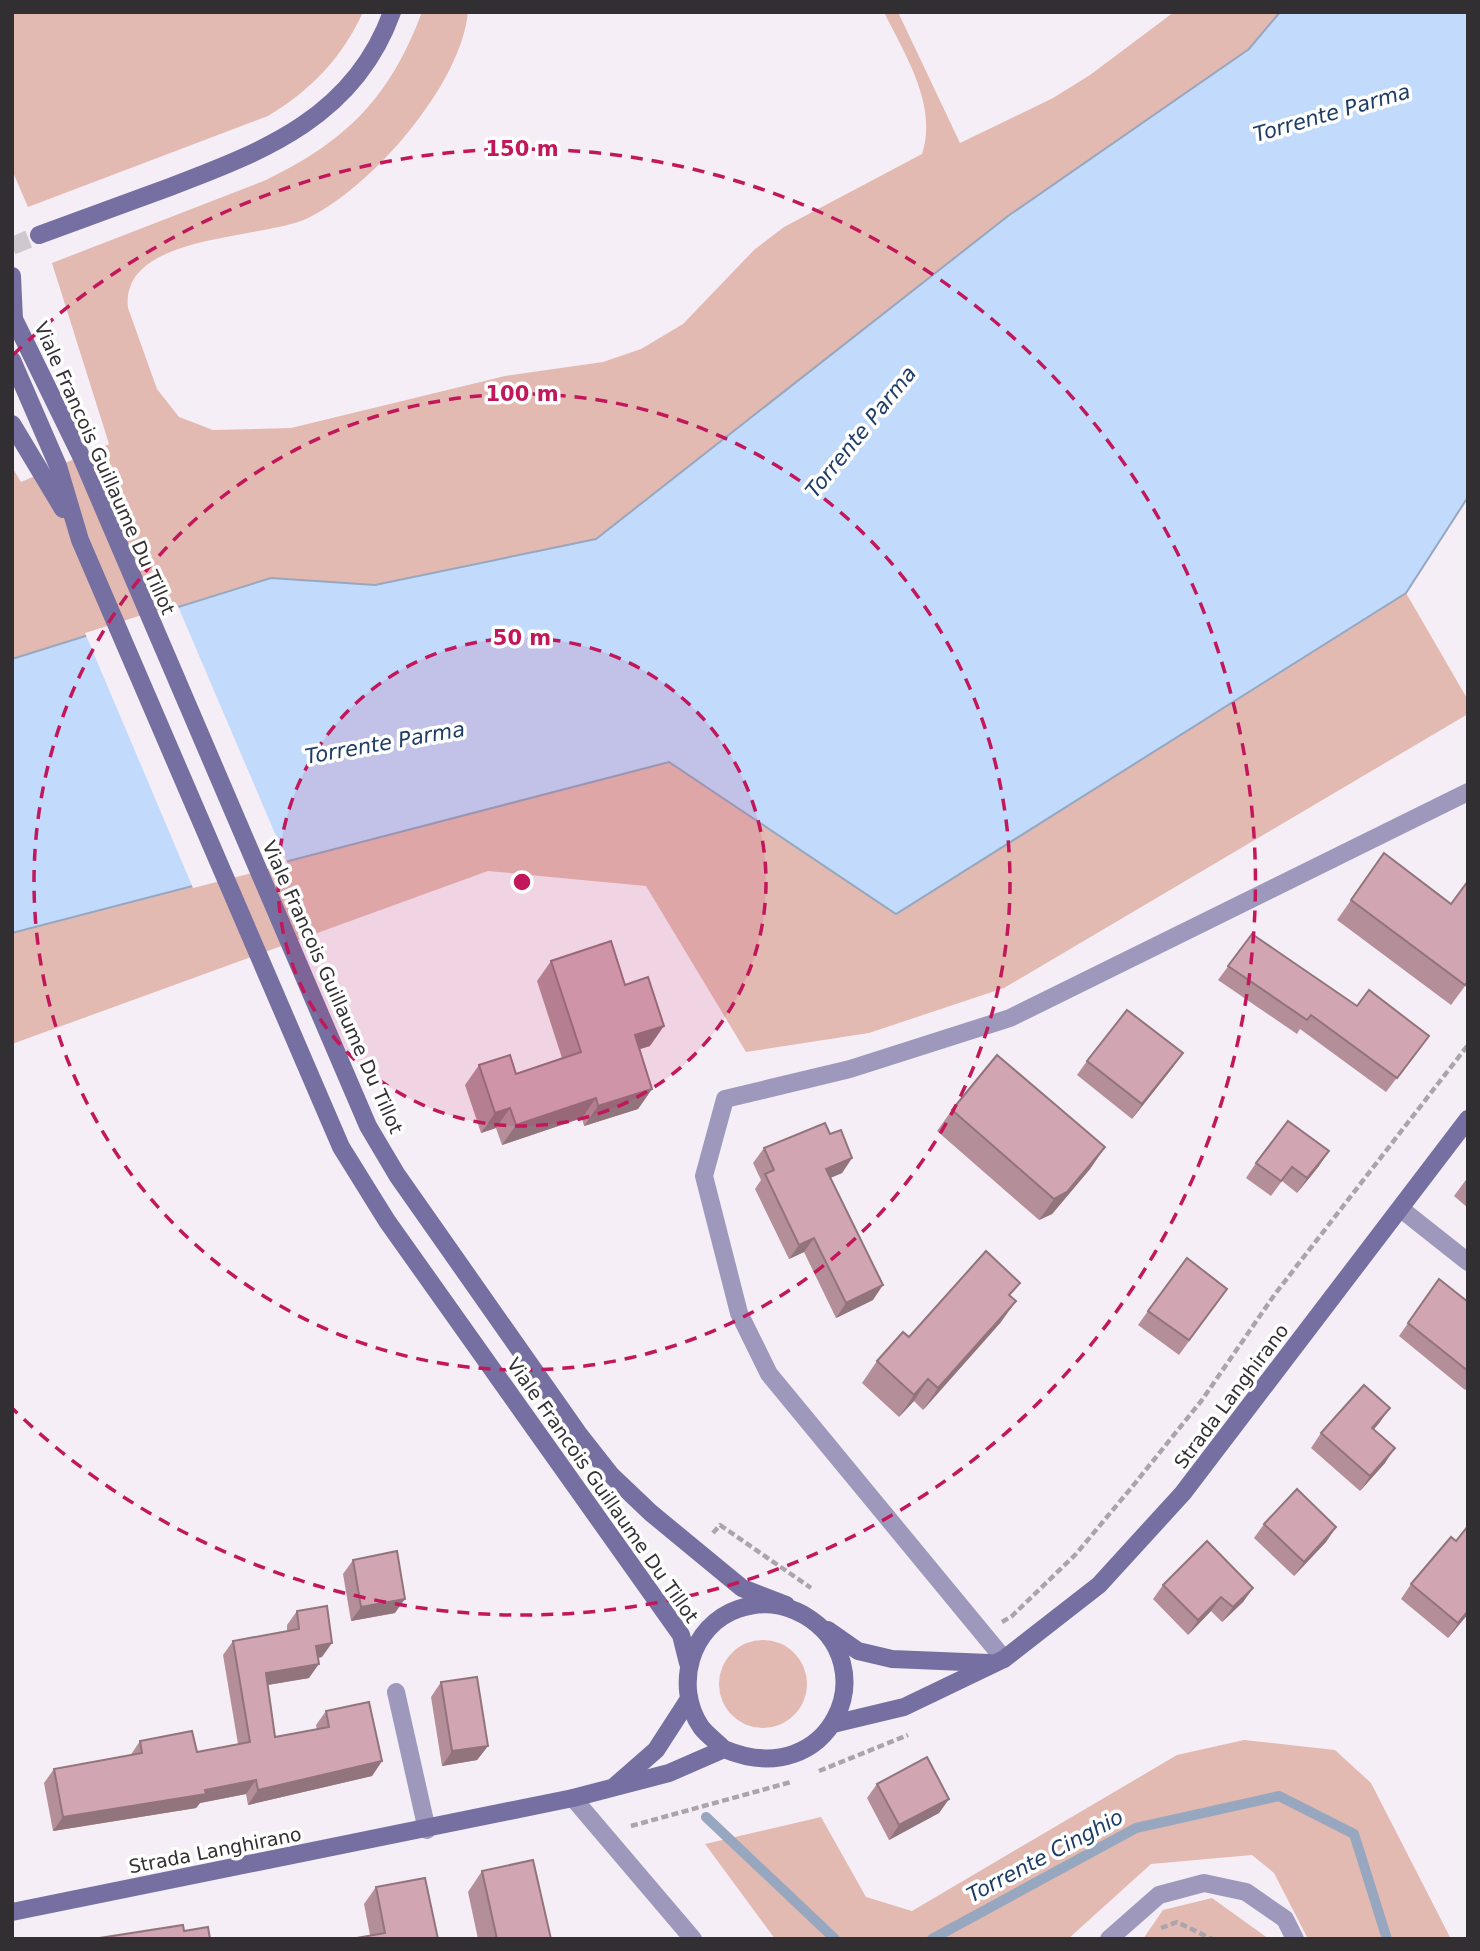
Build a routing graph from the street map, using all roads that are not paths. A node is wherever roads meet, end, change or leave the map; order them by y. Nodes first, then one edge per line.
1 (392, 12) edge
2 (39, 235) tunnel mouth
3 (13, 277) edge
4 (13, 317) edge
5 (12, 360) edge
6 (12, 424) edge
7 (50, 469) junction
8 (1468, 792) edge
9 (1468, 1119) edge
10 (1401, 1209) junction
11 (1468, 1262) edge
12 (786, 1605) junction
13 (822, 1626) junction
14 (998, 1661) junction
15 (688, 1664) junction
16 (396, 1692) dead end
17 (689, 1699) junction
18 (833, 1724) junction
19 (724, 1749) junction
20 (613, 1787) junction
21 (573, 1798) junction
22 (427, 1830) junction
23 (12, 1912) edge
24 (693, 1939) edge
25 (1109, 1939) edge
26 (1295, 1939) edge

1 - 2 main road
3 - 4 main road
4 - 12 main road, Viale Francois Guillaume Du Tillot
5 - 7 main road, Viale Francois Guillaume Du Tillot
6 - 7 main road
7 - 15 main road, Viale Francois Guillaume Du Tillot
8 - 14 street
9 - 10 main road, Strada Langhirano
10 - 11 street
10 - 14 main road, Strada Langhirano
12 - 13 main road, Strada Langhirano
12 - 15 main road, Strada Langhirano
13 - 14 main road, Strada Langhirano
13 - 18 main road, Strada Langhirano
14 - 18 main road, Strada Langhirano
15 - 17 main road, Strada Langhirano
16 - 22 street
17 - 19 main road, Strada Langhirano
17 - 20 main road, Strada Langhirano
18 - 19 main road, Strada Langhirano
19 - 20 main road, Strada Langhirano
20 - 21 main road, Strada Langhirano
21 - 22 main road, Strada Langhirano
21 - 24 street
22 - 23 main road, Strada Langhirano
25 - 26 street

